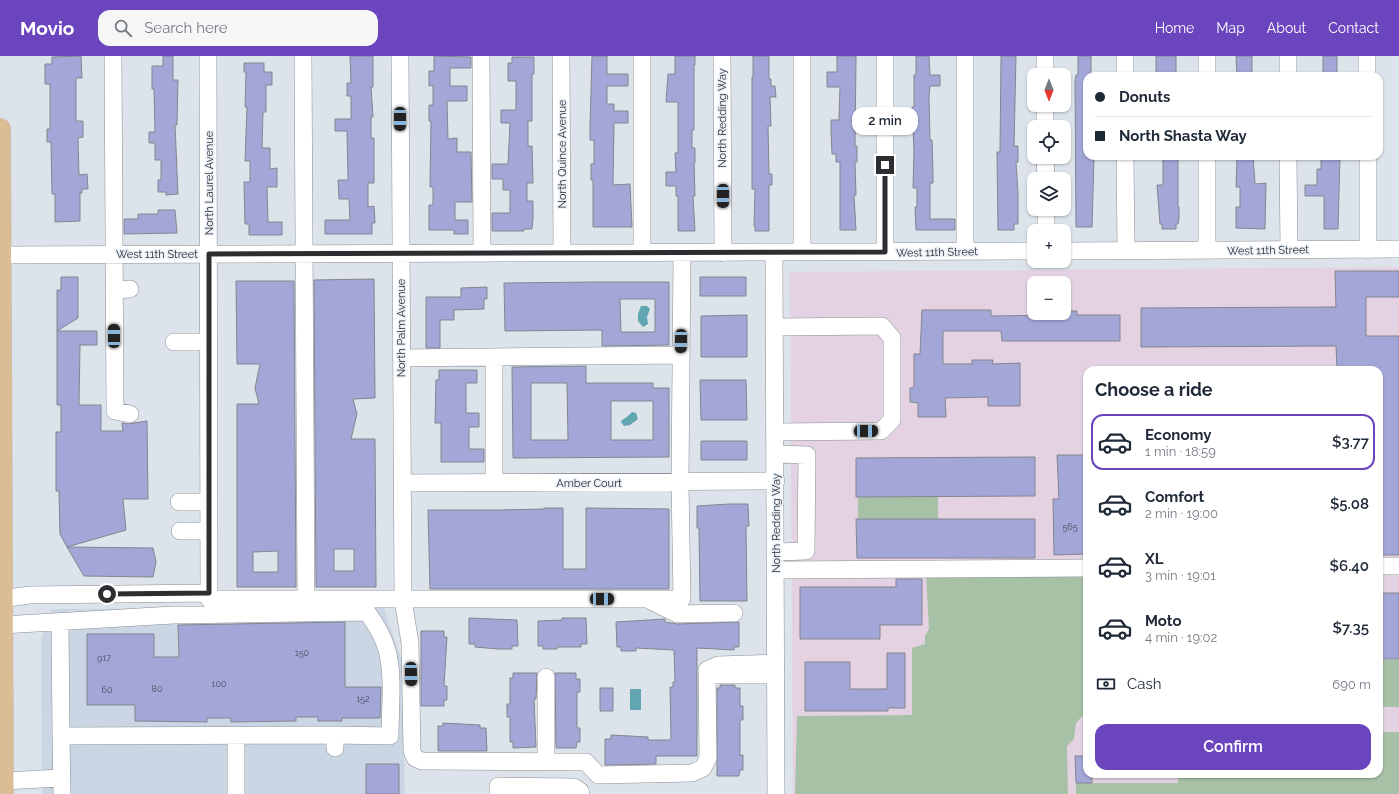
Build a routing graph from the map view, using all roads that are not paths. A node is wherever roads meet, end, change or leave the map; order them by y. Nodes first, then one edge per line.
1 (113, 56) edge
2 (208, 56) edge
3 (303, 56) edge
4 (400, 56) edge
5 (481, 56) edge
6 (561, 56) edge
7 (642, 56) edge
8 (722, 56) edge
9 (802, 56) edge
10 (885, 56) edge
11 (965, 56) edge
12 (1045, 56) edge
13 (1125, 56) edge
14 (1207, 56) edge
15 (1288, 56) edge
16 (1367, 56) edge
17 (1045, 68) edge
18 (1125, 72) edge
19 (1207, 72) edge
20 (1288, 72) edge
21 (1368, 72) edge
22 (0, 129) edge
23 (1125, 160) edge
24 (1207, 160) edge
25 (1288, 160) edge
26 (1368, 160) edge
27 (1399, 249) edge
28 (1208, 250) junction
29 (1289, 250) junction
30 (1368, 250) junction
31 (965, 251) junction
32 (1027, 251) edge
33 (1071, 251) edge
34 (1126, 251) junction
35 (802, 252) junction
36 (885, 252) junction
37 (401, 253) junction
38 (482, 253) junction
39 (562, 253) junction
40 (642, 253) junction
41 (682, 253) junction
42 (723, 253) junction
43 (774, 253) junction
44 (113, 254) junction
45 (209, 254) junction
46 (304, 254) junction
47 (0, 255) edge
48 (775, 327) junction
49 (174, 342) dead end
50 (208, 342) junction
51 (681, 355) junction
52 (401, 358) junction
53 (494, 358) junction
54 (130, 414) dead end
55 (775, 432) junction
56 (776, 454) junction
57 (0, 467) edge
58 (776, 481) junction
59 (403, 483) junction
60 (680, 483) junction
61 (494, 484) junction
62 (179, 502) dead end
63 (209, 502) junction
64 (180, 531) dead end
65 (209, 531) junction
66 (776, 552) junction
67 (1383, 566) edge
68 (1399, 566) edge
69 (1083, 568) edge
70 (776, 570) junction
71 (209, 596) junction
72 (1, 599) junction
73 (306, 599) junction
74 (647, 599) junction
75 (403, 600) junction
76 (734, 613) dead end
77 (60, 622) junction
78 (2, 625) junction
79 (776, 669) junction
80 (546, 677) dead end
81 (61, 736) junction
82 (236, 736) junction
83 (546, 760) junction
84 (2, 785) edge
85 (61, 786) edge
86 (236, 794) edge
87 (498, 794) edge
88 (581, 794) edge
89 (776, 794) edge

1 - 44 street
2 - 45 street, North Laurel Avenue
3 - 46 street
4 - 37 street, North Palm Avenue
5 - 38 street
6 - 39 street, North Quince Avenue
7 - 40 street
8 - 42 street, North Redding Way
9 - 35 street
10 - 36 street
11 - 31 street
12 - 17 street
13 - 18 street
14 - 19 street
15 - 20 street
16 - 21 street
22 - 47 main road
23 - 34 street
24 - 28 street
25 - 29 street
26 - 30 street
27 - 30 street, West 11th Street
28 - 29 street, West 11th Street
28 - 34 street, West 11th Street
29 - 30 street, West 11th Street
31 - 32 street, West 11th Street
31 - 36 street, West 11th Street
33 - 34 street, West 11th Street
35 - 36 street, West 11th Street
35 - 43 street, West 11th Street
37 - 38 street, West 11th Street
37 - 46 street, West 11th Street
37 - 52 street, North Palm Avenue
38 - 39 street, West 11th Street
39 - 40 street, West 11th Street
40 - 41 street, West 11th Street
41 - 42 street, West 11th Street
41 - 51 street
42 - 43 street, West 11th Street
43 - 48 street, North Redding Way
44 - 45 street, West 11th Street
44 - 47 street, West 11th Street
44 - 54 street
45 - 46 street, West 11th Street
45 - 50 street, North Laurel Avenue
46 - 73 street
47 - 57 main road
48 - 55 street, North Redding Way
48 - 55 street
49 - 50 street
50 - 63 street, North Laurel Avenue
51 - 53 street
51 - 60 street
52 - 53 street
52 - 59 street, North Palm Avenue
53 - 61 street
55 - 56 street, North Redding Way
56 - 58 street, North Redding Way
56 - 66 street
57 - 72 main road
58 - 60 street, Amber Court
58 - 66 street, North Redding Way
59 - 61 street, Amber Court
59 - 75 street, North Palm Avenue
60 - 61 street, Amber Court
60 - 74 street
62 - 63 street
63 - 65 street, North Laurel Avenue
64 - 65 street
65 - 71 street, North Laurel Avenue
66 - 70 street, North Redding Way
67 - 68 street
69 - 70 street
70 - 79 street, North Redding Way
71 - 72 street
71 - 73 street
72 - 78 main road
73 - 75 street
74 - 75 street
74 - 76 street
75 - 83 street, North Palm Avenue
77 - 78 street
77 - 81 street
77 - 82 street
78 - 84 main road
79 - 83 street
79 - 89 street, North Redding Way
80 - 83 street
81 - 82 street
81 - 85 street
82 - 86 street
84 - 85 street
87 - 88 street

